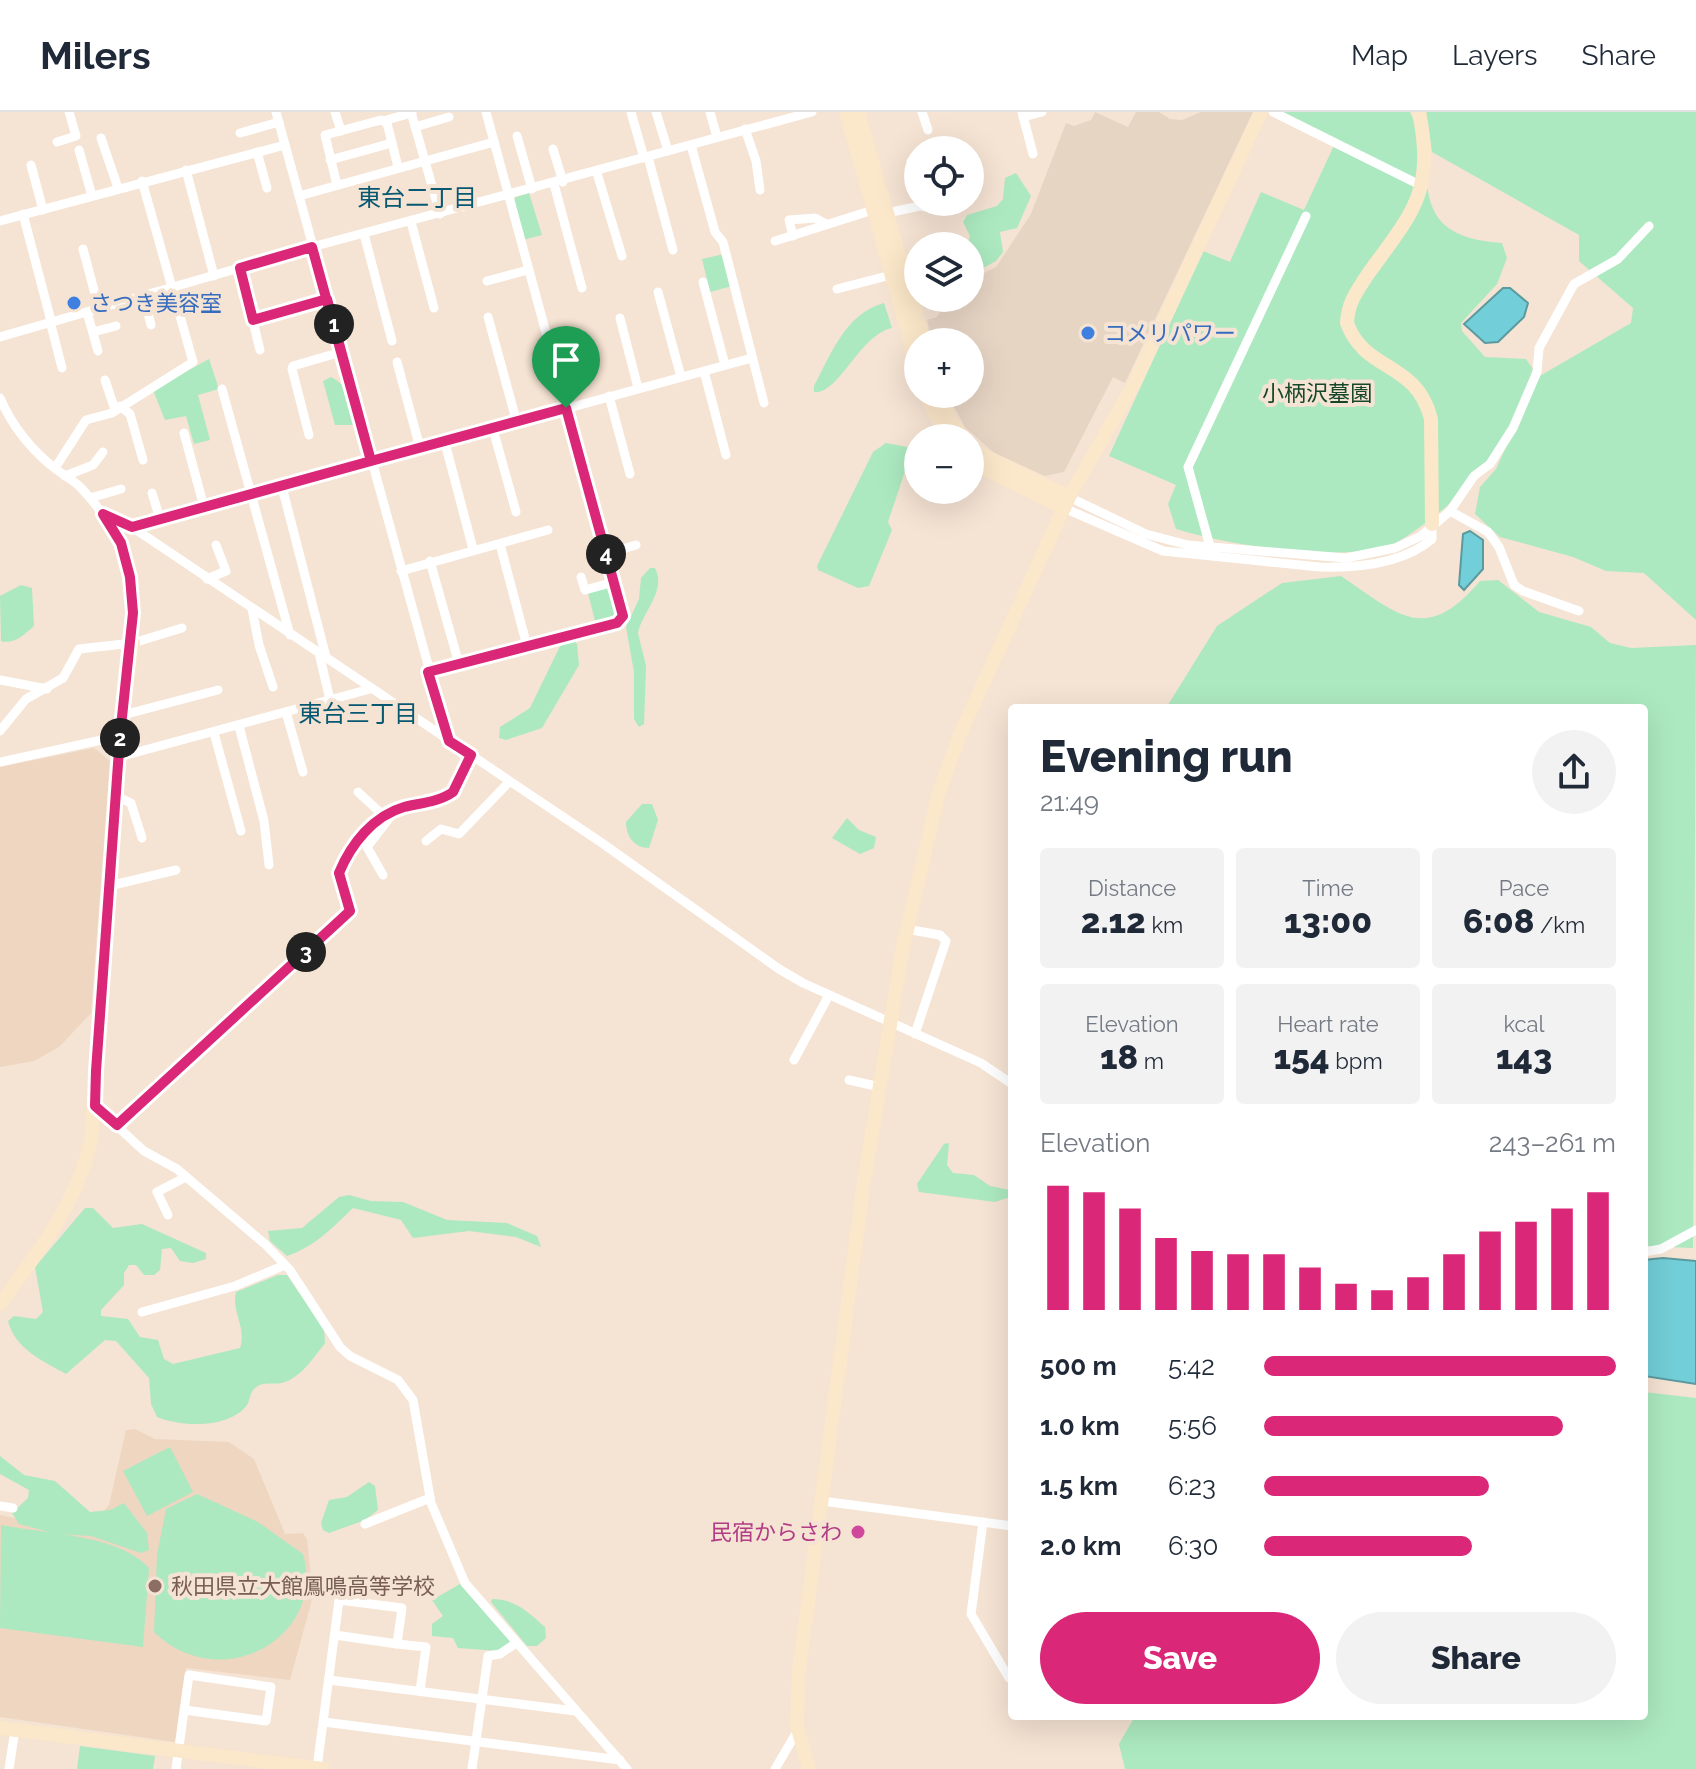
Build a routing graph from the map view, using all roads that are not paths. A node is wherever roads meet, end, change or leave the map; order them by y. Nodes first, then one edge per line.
1 (69, 112) edge
2 (335, 112) edge
3 (486, 112) edge
4 (631, 112) edge
5 (656, 112) edge
6 (710, 112) edge
7 (759, 112) edge
8 (812, 112) edge
9 (846, 112) edge
10 (858, 112) edge
11 (922, 112) edge
12 (1042, 112) edge
13 (1261, 112) edge
14 (1273, 112) edge
15 (1419, 112) edge
16 (411, 113) edge
17 (1023, 114) edge
18 (278, 117) edge
19 (449, 117) dead end
20 (380, 118) edge
21 (763, 125) junction
22 (415, 127) junction
23 (745, 129) junction
24 (928, 130) dead end
25 (341, 131) junction
26 (240, 133) dead end
27 (517, 136) dead end
28 (717, 137) junction
29 (101, 138) dead end
30 (57, 142) dead end
31 (494, 142) junction
32 (392, 143) junction
33 (285, 145) junction
34 (691, 145) junction
35 (553, 149) dead end
36 (79, 150) dead end
37 (668, 151) junction
38 (257, 152) junction
39 (1033, 154) dead end
40 (646, 158) junction
41 (330, 160) junction
42 (424, 160) junction
43 (31, 165) dead end
44 (398, 167) junction
45 (186, 170) junction
46 (597, 173) junction
47 (142, 181) junction
48 (558, 183) junction
49 (337, 185) junction
50 (1422, 186) junction
51 (118, 188) junction
52 (267, 188) dead end
53 (532, 189) junction
54 (760, 190) dead end
55 (507, 194) junction
56 (92, 196) junction
57 (299, 196) junction
58 (904, 207) edge
59 (43, 210) junction
60 (880, 212) junction
61 (23, 214) junction
62 (440, 214) junction
63 (1306, 216) dead end
64 (0, 221) edge
65 (411, 222) junction
66 (826, 224) junction
67 (1649, 226) dead end
68 (364, 234) junction
69 (793, 236) junction
70 (775, 241) dead end
71 (312, 247) junction
72 (83, 249) dead end
73 (673, 250) dead end
74 (622, 256) dead end
75 (240, 268) junction
76 (528, 270) junction
77 (891, 275) junction
78 (214, 276) junction
79 (487, 281) dead end
80 (703, 282) dead end
81 (582, 288) dead end
82 (837, 289) dead end
83 (170, 290) junction
84 (658, 292) dead end
85 (144, 297) junction
86 (327, 299) junction
87 (434, 308) dead end
88 (99, 309) junction
89 (87, 312) junction
90 (488, 317) dead end
91 (620, 318) dead end
92 (253, 320) junction
93 (51, 321) junction
94 (151, 325) dead end
95 (116, 326) dead end
96 (906, 328) edge
97 (919, 328) edge
98 (93, 332) junction
99 (0, 337) edge
100 (392, 341) dead end
101 (260, 350) dead end
102 (98, 351) dead end
103 (341, 352) junction
104 (752, 358) junction
105 (397, 362) dead end
106 (725, 365) junction
107 (62, 368) dead end
108 (704, 371) junction
109 (681, 377) junction
110 (105, 380) dead end
111 (638, 388) junction
112 (222, 389) dead end
113 (609, 396) junction
114 (0, 398) edge
115 (764, 403) dead end
116 (117, 408) junction
117 (566, 408) junction
118 (517, 423) junction
119 (493, 429) junction
120 (184, 433) dead end
121 (309, 435) dead end
122 (445, 443) junction
123 (420, 448) junction
124 (103, 452) dead end
125 (726, 455) dead end
126 (984, 456) edge
127 (143, 460) dead end
128 (371, 461) junction
129 (55, 468) junction
130 (984, 468) edge
131 (630, 474) dead end
132 (65, 476) junction
133 (282, 487) junction
134 (121, 489) dead end
135 (152, 493) dead end
136 (251, 493) junction
137 (90, 498) junction
138 (1066, 503) junction
139 (204, 507) junction
140 (1450, 511) junction
141 (516, 512) dead end
142 (103, 514) junction
143 (160, 519) junction
144 (1432, 524) junction
145 (132, 527) junction
146 (548, 530) dead end
147 (500, 544) junction
148 (216, 545) dead end
149 (636, 545) dead end
150 (473, 549) junction
151 (1211, 552) junction
152 (606, 554) junction
153 (430, 561) junction
154 (401, 571) junction
155 (581, 577) dead end
156 (207, 579) junction
157 (614, 582) junction
158 (252, 609) junction
159 (1579, 611) dead end
160 (182, 628) dead end
161 (290, 635) junction
162 (133, 643) junction
163 (527, 646) junction
164 (322, 655) junction
165 (459, 664) junction
166 (428, 672) junction
167 (0, 680) edge
168 (273, 687) dead end
169 (47, 689) junction
170 (370, 689) junction
171 (218, 690) dead end
172 (330, 700) junction
173 (286, 712) junction
174 (123, 715) junction
175 (239, 726) junction
176 (0, 731) edge
177 (214, 733) junction
178 (120, 736) junction
179 (449, 741) junction
180 (471, 755) junction
181 (119, 757) junction
182 (0, 762) edge
183 (303, 772) dead end
184 (509, 782) junction
185 (358, 792) dead end
186 (116, 796) junction
187 (396, 811) junction
188 (384, 816) junction
189 (241, 831) dead end
190 (142, 838) dead end
191 (426, 841) dead end
192 (269, 865) dead end
193 (176, 870) dead end
194 (383, 875) dead end
195 (109, 886) junction
196 (906, 929) junction
197 (829, 995) junction
198 (892, 1023) junction
199 (915, 1034) junction
200 (794, 1060) dead end
201 (849, 1080) dead end
202 (1008, 1081) edge
203 (880, 1087) junction
204 (95, 1106) junction
205 (117, 1125) junction
206 (186, 1177) junction
207 (168, 1215) dead end
208 (1696, 1230) edge
209 (1648, 1251) edge
210 (285, 1265) junction
211 (0, 1304) edge
212 (142, 1312) dead end
213 (430, 1498) junction
214 (822, 1501) junction
215 (0, 1506) edge
216 (13, 1508) dead end
217 (983, 1522) junction
218 (365, 1524) dead end
219 (1008, 1525) edge
220 (335, 1635) junction
221 (516, 1643) junction
222 (397, 1644) junction
223 (1008, 1676) edge
224 (329, 1680) junction
225 (420, 1691) junction
226 (483, 1699) junction
227 (184, 1710) junction
228 (575, 1711) junction
229 (324, 1722) junction
230 (7, 1729) edge
231 (798, 1730) junction
232 (476, 1742) junction
233 (178, 1751) junction
234 (620, 1760) junction
235 (254, 1765) edge
236 (317, 1768) edge
237 (9, 1769) edge
238 (176, 1769) edge
239 (323, 1769) edge
240 (472, 1769) edge
241 (627, 1769) edge
242 (775, 1769) edge
243 (809, 1769) edge

1 - 30 street
2 - 25 street
3 - 31 street
4 - 40 street
5 - 37 street
6 - 28 street
7 - 21 street
8 - 21 street
9 - 60 street
10 - 60 street
11 - 24 street
12 - 17 street
13 - 138 street
14 - 50 street
15 - 50 street
16 - 20 street
16 - 22 street
17 - 39 street
18 - 26 street
18 - 33 street
19 - 22 street
20 - 25 street
20 - 32 street
21 - 23 street
22 - 42 street
23 - 28 street
23 - 54 street
25 - 41 street
27 - 53 street
28 - 34 street
29 - 51 street
31 - 42 street
31 - 55 street
32 - 41 street
32 - 44 street
33 - 38 street
33 - 57 street
34 - 37 street
34 - 104 street
35 - 48 street
36 - 56 street
37 - 40 street
38 - 45 street
38 - 52 street
40 - 46 street
40 - 73 street
41 - 49 street
42 - 44 street
42 - 62 street
43 - 59 street
44 - 49 street
45 - 47 street
45 - 78 street
46 - 48 street
46 - 74 street
47 - 51 street
47 - 83 street
48 - 53 street
48 - 81 street
49 - 57 street
50 - 144 street
51 - 56 street
53 - 55 street
55 - 62 street
55 - 76 street
56 - 59 street
57 - 71 street
58 - 60 street
59 - 61 street
60 - 66 street
60 - 77 street
60 - 97 street
61 - 64 street
61 - 93 street
62 - 65 street
63 - 151 street
65 - 68 street
65 - 87 street
66 - 69 street
66 - 69 street
67 - 140 street
68 - 71 street
68 - 100 street
69 - 70 street
71 - 75 street
71 - 86 street
72 - 88 street
75 - 78 street
75 - 92 street
76 - 79 street
76 - 117 street
77 - 82 street
77 - 96 street
78 - 83 street
80 - 106 street
83 - 85 street
83 - 116 street
84 - 109 street
85 - 88 street
85 - 94 street
86 - 92 street
86 - 103 street
88 - 89 street
89 - 93 street
89 - 98 street
90 - 118 street
91 - 111 street
92 - 101 street
93 - 99 street
93 - 107 street
95 - 98 street
98 - 102 street
103 - 121 street
103 - 128 street
104 - 106 street
104 - 115 street
105 - 123 street
106 - 108 street
108 - 109 street
108 - 125 street
109 - 111 street
110 - 116 street
111 - 113 street
112 - 136 street
113 - 117 street
113 - 131 street
114 - 129 street
116 - 127 street
116 - 129 street
117 - 118 street
117 - 152 street
118 - 119 street
119 - 122 street
119 - 141 street
120 - 139 street
122 - 123 street
122 - 150 street
123 - 128 street
124 - 132 street
126 - 138 street
128 - 133 street
128 - 154 street
129 - 132 street
130 - 138 street
132 - 137 street
133 - 136 street
133 - 164 street
134 - 137 street
135 - 143 street
136 - 139 street
136 - 161 street
137 - 142 street
138 - 151 street
138 - 196 street
139 - 143 street
140 - 144 street
140 - 159 street
142 - 145 street
142 - 162 street
143 - 145 street
144 - 151 street
145 - 156 street
146 - 147 street
147 - 150 street
147 - 163 street
148 - 156 street
149 - 152 street
150 - 153 street
152 - 157 street
153 - 154 street
153 - 165 street
154 - 166 street
155 - 157 street
156 - 158 street
157 - 163 street
158 - 161 street
158 - 168 street
160 - 162 street
161 - 164 street
162 - 169 street
162 - 174 street
163 - 165 street
164 - 170 street
164 - 172 street
165 - 166 street
166 - 179 street
167 - 169 street
169 - 176 street
170 - 172 street
170 - 179 street
171 - 174 street
172 - 173 street
173 - 175 street
173 - 183 street
174 - 178 street
175 - 177 street
175 - 192 street
177 - 181 street
177 - 189 street
178 - 181 street
178 - 182 street
179 - 180 street
180 - 184 street
180 - 187 street
181 - 186 street
184 - 191 street
184 - 197 street
185 - 188 street
186 - 190 street
186 - 195 street
187 - 188 street
187 - 194 street
188 - 205 street
193 - 195 street
195 - 204 street
196 - 198 street
196 - 199 street
197 - 198 street
197 - 200 street
198 - 199 street
198 - 203 street
199 - 202 street
201 - 203 street
203 - 214 street
204 - 205 street
204 - 211 street
205 - 206 street
206 - 207 street
206 - 210 street
208 - 209 street
210 - 212 street
210 - 213 street
213 - 218 street
213 - 221 street
214 - 217 street
214 - 231 street
215 - 216 street
217 - 219 street
217 - 223 street
220 - 222 street
220 - 222 street
220 - 224 street
221 - 226 street
221 - 228 street
222 - 225 street
224 - 225 street
224 - 229 street
225 - 226 street
226 - 228 street
226 - 232 street
227 - 227 street
227 - 233 street
228 - 234 street
229 - 232 street
229 - 236 street
230 - 233 street
230 - 237 street
231 - 242 street
231 - 243 street
232 - 234 street
232 - 240 street
233 - 235 street
233 - 238 street
234 - 241 street
235 - 236 street
236 - 239 street

